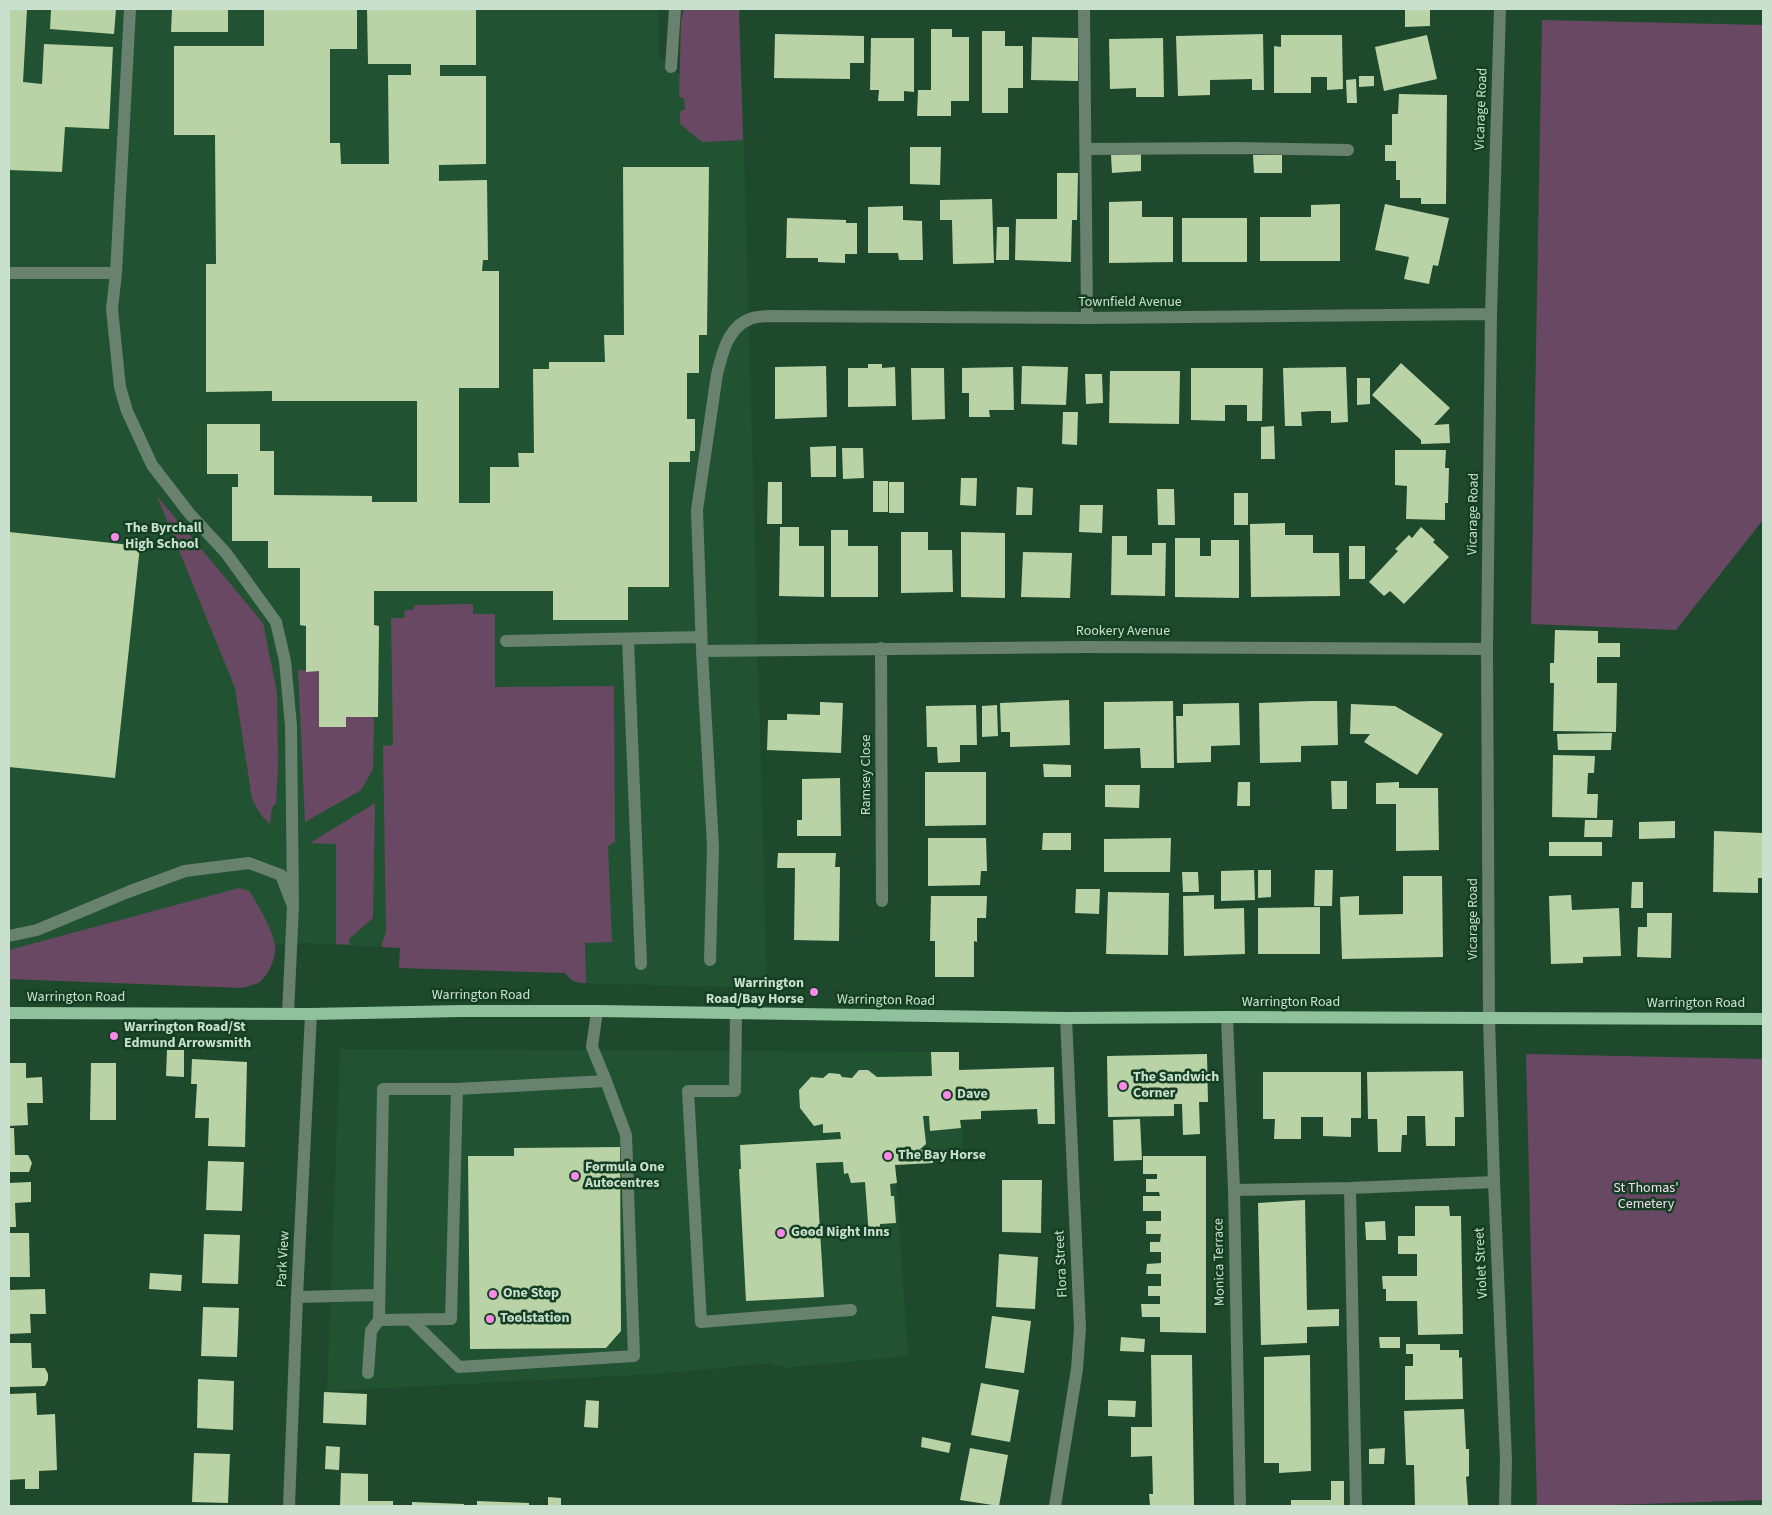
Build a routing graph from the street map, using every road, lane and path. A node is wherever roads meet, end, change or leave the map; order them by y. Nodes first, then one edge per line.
1 (130, 9) edge
2 (676, 9) edge
3 (1084, 9) edge
4 (1500, 9) edge
5 (671, 66) dead end
6 (1086, 149) junction
7 (1348, 150) dead end
8 (9, 273) edge
9 (116, 273) junction
10 (1491, 314) junction
11 (1087, 318) junction
12 (701, 637) junction
13 (628, 639) junction
14 (506, 641) dead end
15 (881, 648) junction
16 (1487, 649) junction
17 (702, 651) junction
18 (882, 901) dead end
19 (293, 906) junction
20 (9, 936) edge
21 (710, 960) dead end
22 (640, 964) dead end
23 (597, 1012) junction
24 (9, 1013) edge
25 (288, 1014) junction
26 (311, 1014) junction
27 (736, 1014) junction
28 (1227, 1017) junction
29 (1066, 1018) junction
30 (1489, 1019) junction
31 (1763, 1019) edge
32 (606, 1081) junction
33 (457, 1090) junction
34 (1494, 1182) junction
35 (1350, 1188) junction
36 (1234, 1190) junction
37 (378, 1295) junction
38 (297, 1297) junction
39 (851, 1310) dead end
40 (378, 1320) junction
41 (411, 1320) junction
42 (368, 1372) dead end
43 (289, 1506) edge
44 (1055, 1506) edge
45 (1240, 1506) edge
46 (1356, 1506) edge
47 (1505, 1506) edge

1 - 9 street
2 - 5 street
3 - 6 street
4 - 10 street, Vicarage Road
6 - 7 street
6 - 11 street
8 - 9 street
9 - 19 street
10 - 11 street, Townfield Avenue
10 - 16 street, Vicarage Road
11 - 12 street, Townfield Avenue
12 - 13 street
12 - 17 street, Townfield Avenue
13 - 14 street
13 - 22 street
15 - 16 street, Rookery Avenue
15 - 17 street, Rookery Avenue
15 - 18 street, Ramsey Close
16 - 30 street, Vicarage Road
17 - 21 street, Townfield Avenue
19 - 20 street
19 - 25 street
23 - 26 main road, Warrington Road
23 - 27 main road, Warrington Road
23 - 32 street
24 - 25 main road, Warrington Road
25 - 26 main road, Warrington Road
26 - 38 street, Park View
27 - 29 main road, Warrington Road
27 - 39 street
28 - 29 main road, Warrington Road
28 - 30 main road, Warrington Road
28 - 36 street, Monica Terrace
29 - 44 street, Flora Street
30 - 31 main road, Warrington Road
30 - 34 street, Violet Street
32 - 33 street
32 - 41 street
33 - 37 street
33 - 41 street
34 - 35 street
34 - 47 street, Violet Street
35 - 36 street
35 - 46 street
36 - 45 street, Monica Terrace
37 - 38 street
37 - 40 street
38 - 43 street, Park View
40 - 41 street
40 - 42 street

